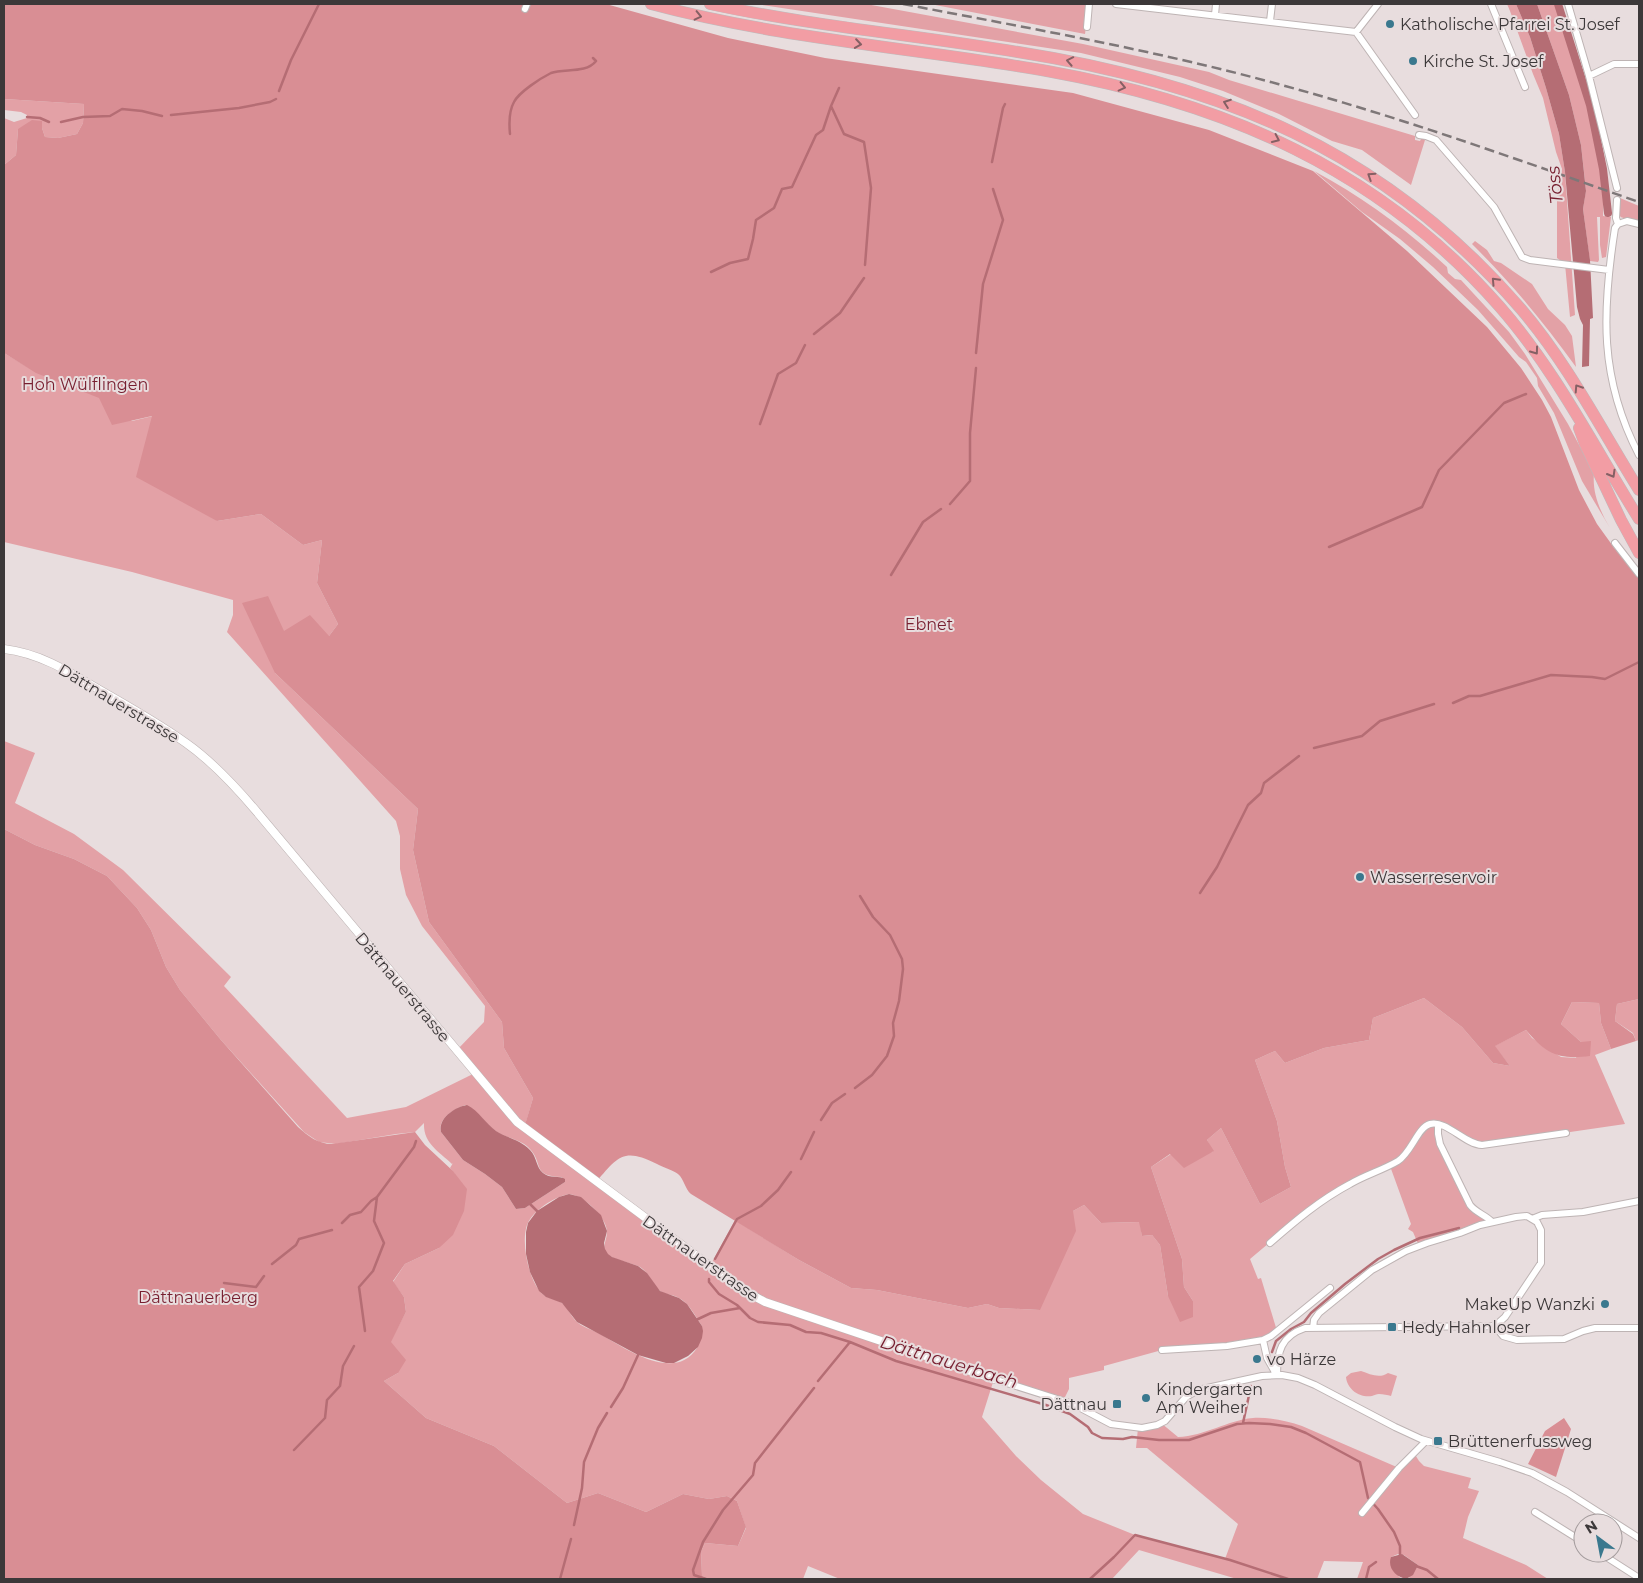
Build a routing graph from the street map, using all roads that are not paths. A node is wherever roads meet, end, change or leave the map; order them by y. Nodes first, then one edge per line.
1 (651, 4) edge
2 (710, 4) edge
3 (1089, 4) edge
4 (1116, 4) edge
5 (1216, 4) edge
6 (1272, 4) edge
7 (1378, 4) edge
8 (1492, 4) edge
9 (1568, 4) edge
10 (1154, 6) edge
11 (1215, 15) junction
12 (1270, 21) junction
13 (1087, 27) dead end
14 (1356, 32) junction
15 (1639, 64) edge
16 (1589, 76) junction
17 (1525, 86) dead end
18 (1415, 114) dead end
19 (1419, 135) dead end
20 (1616, 188) dead end
21 (1617, 200) dead end
22 (1618, 224) junction
23 (1639, 224) edge
24 (1609, 270) junction
25 (1570, 402) junction
26 (1639, 455) edge
27 (1639, 490) edge
28 (1639, 519) edge
29 (1615, 543) dead end
30 (1639, 553) edge
31 (1639, 574) edge
32 (4, 649) edge
33 (1438, 1124) junction
34 (1566, 1133) dead end
35 (1639, 1201) edge
36 (1532, 1218) junction
37 (1492, 1222) junction
38 (1270, 1242) dead end
39 (1330, 1288) dead end
40 (1495, 1326) junction
41 (1313, 1328) junction
42 (1639, 1328) edge
43 (1264, 1340) junction
44 (1162, 1350) dead end
45 (1277, 1375) junction
46 (994, 1379) joint
47 (1426, 1441) junction
48 (1534, 1512) dead end
49 (1362, 1514) dead end
50 (1573, 1536) edge
51 (1639, 1538) edge
52 (1616, 1563) edge
53 (1639, 1578) edge

1 -> 25 highway
27 -> 2 highway
3 - 13 street
4 - 10 street
5 - 11 street
6 - 12 street
7 - 14 street
8 - 17 street
9 - 16 street
10 - 11 street
11 - 12 street
12 - 14 street
14 - 18 street
15 - 16 street
16 - 20 street
19 - 24 street
21 - 22 street
22 - 23 street
22 - 24 street
24 - 26 street
25 -> 28 highway
25 - 30 highway
29 - 31 street
32 - 46 street, Dättnauerstrasse
33 - 34 street
33 - 37 street
33 - 38 street
35 - 36 street
36 - 37 street
36 - 40 street
37 - 41 street
39 - 43 street
40 - 41 street
40 - 42 street
41 - 45 street
43 - 44 street
43 - 45 street
45 - 46 street, Dättnauerstrasse
45 - 47 street, Dättnauerstrasse
47 - 49 street
47 - 51 street, Dättnauerstrasse
48 - 50 street
52 - 53 street

